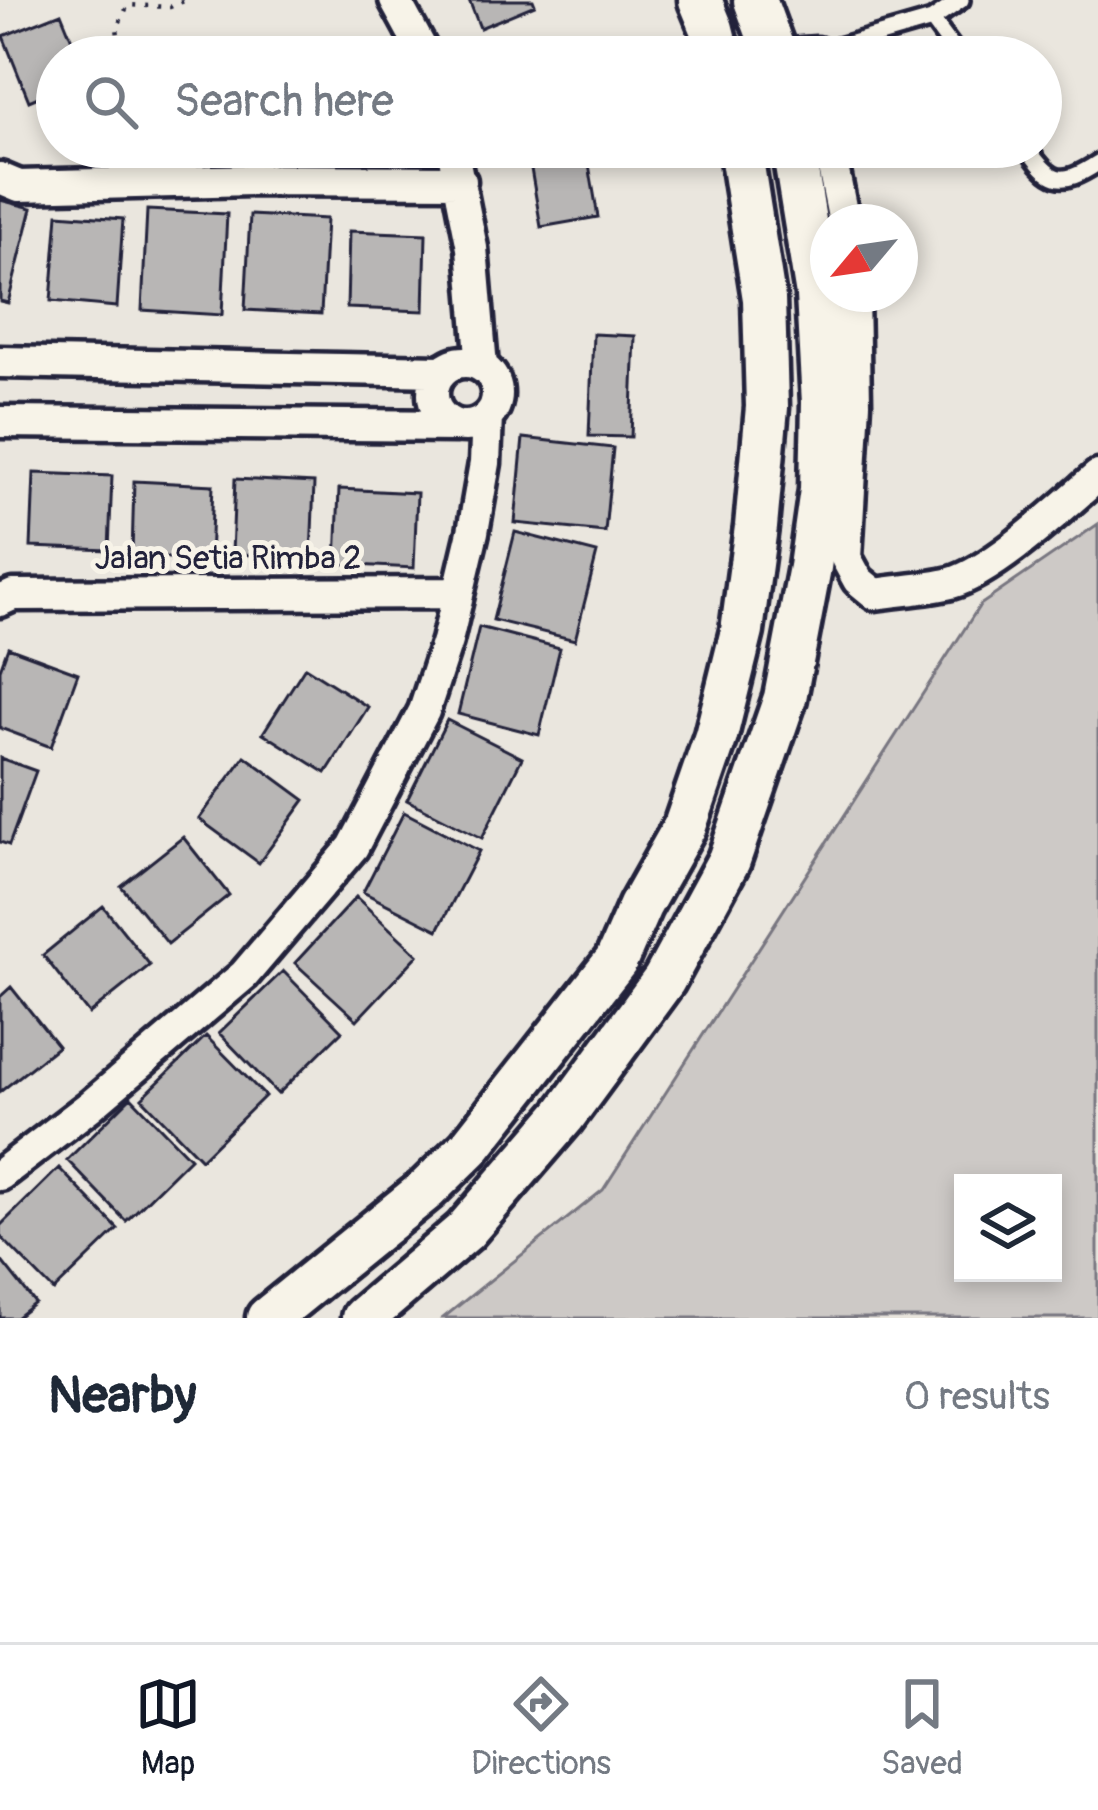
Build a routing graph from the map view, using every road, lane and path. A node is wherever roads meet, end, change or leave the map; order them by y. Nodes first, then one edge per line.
1 (186, 0) edge
2 (395, 0) edge
3 (700, 0) edge
4 (755, 0) edge
5 (961, 0) edge
6 (932, 20) junction
7 (118, 36) edge
8 (415, 36) edge
9 (714, 36) edge
10 (781, 36) edge
11 (872, 36) edge
12 (944, 36) edge
13 (1098, 163) edge
14 (457, 168) edge
15 (743, 168) edge
16 (797, 168) edge
17 (833, 168) edge
18 (1042, 168) edge
19 (0, 178) edge
20 (461, 182) junction
21 (840, 204) edge
22 (853, 312) edge
23 (0, 362) edge
24 (482, 367) junction
25 (441, 371) junction
26 (488, 417) junction
27 (0, 422) edge
28 (456, 425) junction
29 (1098, 476) edge
30 (458, 593) junction
31 (0, 601) edge
32 (0, 1175) edge
33 (268, 1318) edge
34 (363, 1318) edge

1 - 7 path
2 - 8 street
3 - 9 main road
4 - 10 main road
5 - 6 lane
6 - 11 lane
6 - 12 lane
13 - 18 lane
14 - 20 street
15 - 33 main road
16 - 34 main road
17 - 21 street
19 - 20 street
20 - 24 street
22 - 29 street
23 - 25 street
24 - 25 street
24 - 26 street
25 - 28 street
26 - 28 street
26 - 30 street
27 - 28 street
30 - 31 street, Jalan Setia Rimba 2
30 - 32 street

